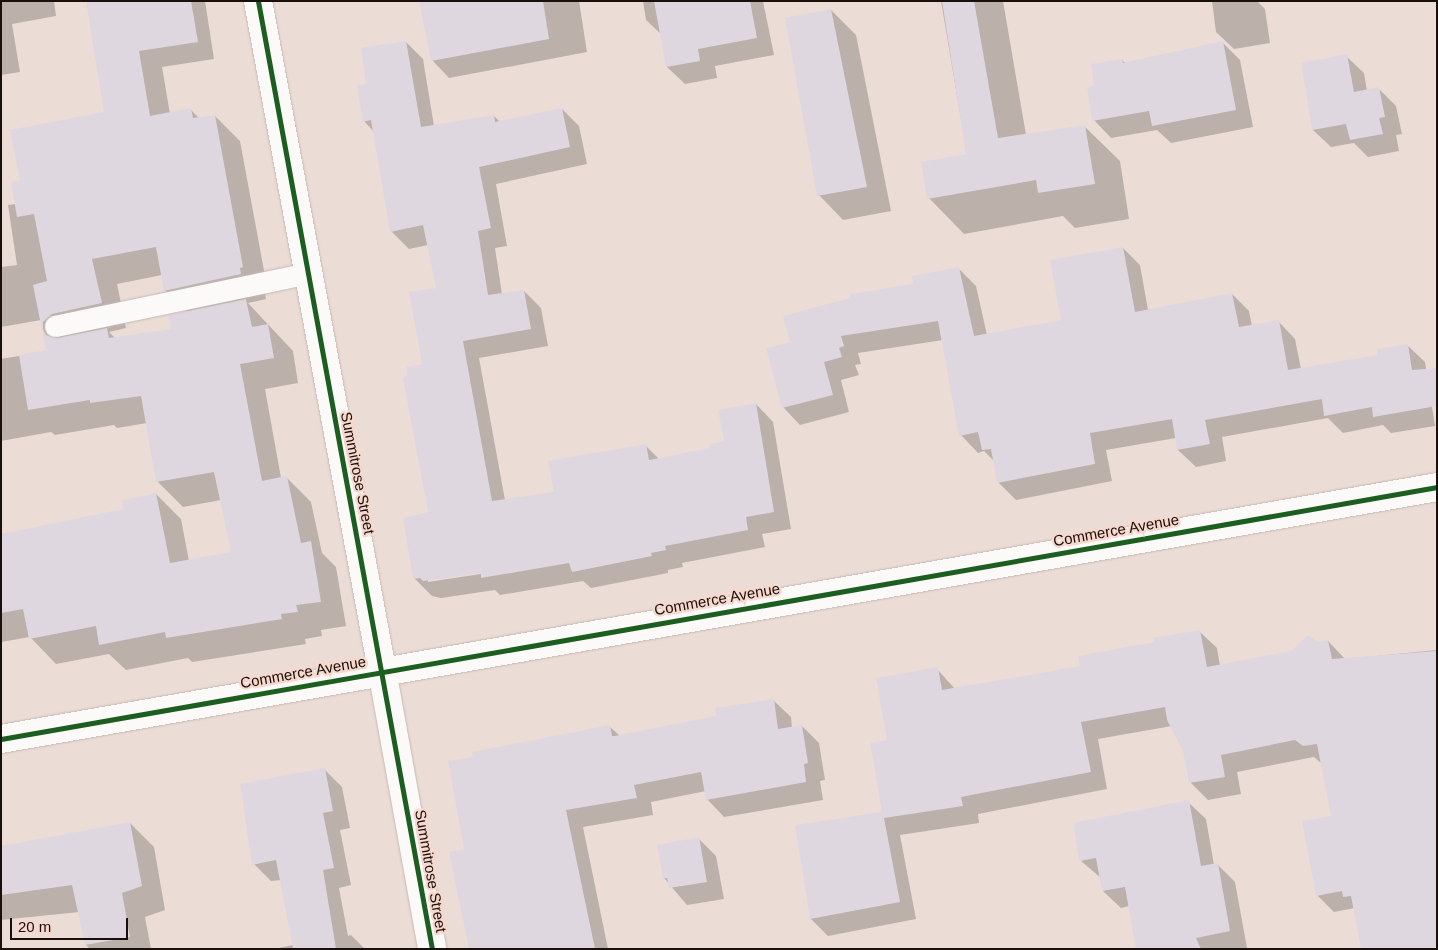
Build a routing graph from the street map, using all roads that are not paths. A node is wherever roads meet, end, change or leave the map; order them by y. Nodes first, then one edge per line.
1 (258, 1) edge
2 (309, 273) junction
3 (55, 326) dead end
4 (1437, 487) edge
5 (382, 670) junction
6 (1, 739) edge
7 (432, 949) edge

1 - 2 street, Summitrose Street
2 - 3 lane
2 - 5 street, Summitrose Street
4 - 5 street, Commerce Avenue
5 - 6 street, Commerce Avenue
5 - 7 street, Summitrose Street

